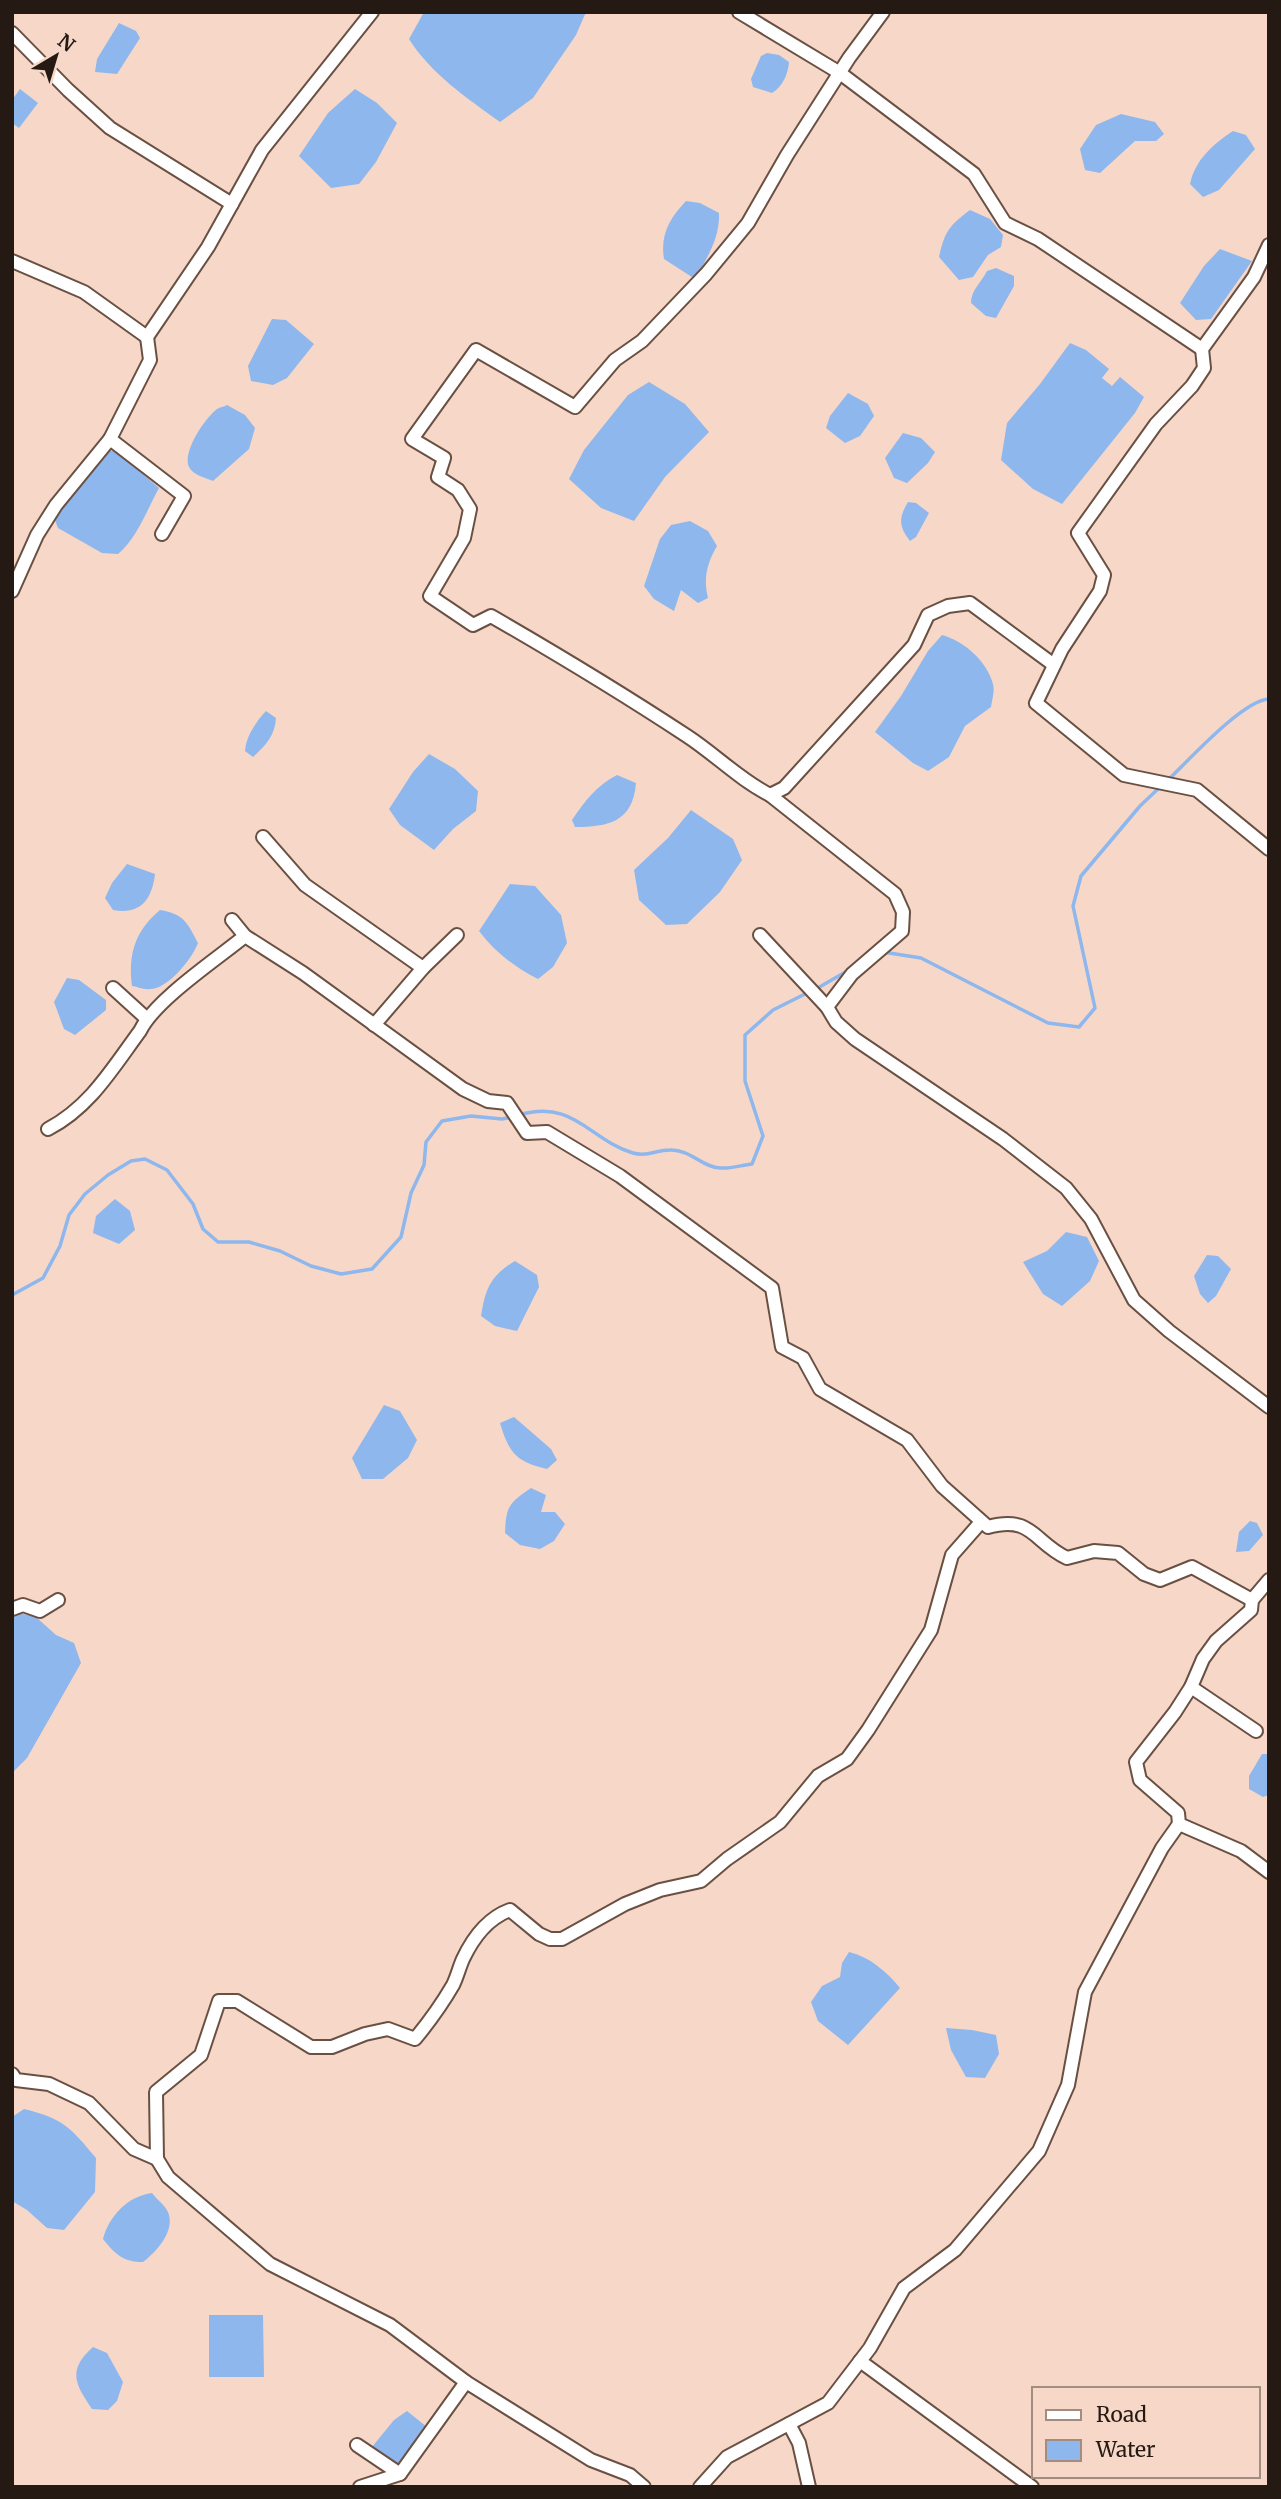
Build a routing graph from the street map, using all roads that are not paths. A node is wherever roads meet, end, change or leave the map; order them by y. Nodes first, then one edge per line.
1 (372, 12) edge
2 (739, 12) edge
3 (883, 12) edge
4 (12, 33) edge
5 (839, 73) junction
6 (232, 204) junction
7 (1269, 245) edge
8 (12, 261) edge
9 (147, 337) junction
10 (1202, 349) junction
11 (110, 439) junction
12 (162, 534) dead end
13 (12, 591) edge
14 (1055, 665) junction
15 (770, 795) junction
16 (263, 837) dead end
17 (1269, 849) edge
18 (232, 920) dead end
19 (457, 935) dead end
20 (760, 935) dead end
21 (245, 936) junction
22 (423, 968) junction
23 (113, 988) dead end
24 (827, 1007) junction
25 (146, 1018) junction
26 (374, 1025) junction
27 (48, 1129) dead end
28 (1269, 1407) edge
29 (982, 1522) junction
30 (1269, 1580) edge
31 (58, 1600) dead end
32 (1252, 1600) junction
33 (12, 1609) edge
34 (1191, 1687) junction
35 (1256, 1731) dead end
36 (1179, 1824) junction
37 (1269, 1872) edge
38 (12, 2074) edge
39 (157, 2159) junction
40 (860, 2361) junction
41 (466, 2382) junction
42 (789, 2424) junction
43 (357, 2445) dead end
44 (400, 2474) junction
45 (361, 2486) edge
46 (644, 2487) edge
47 (700, 2487) edge
48 (809, 2487) edge
49 (1032, 2487) edge

1 - 6 street
2 - 5 street
3 - 5 street
4 - 6 street
5 - 10 street
5 - 15 street
6 - 9 street
7 - 10 street
8 - 9 street
9 - 11 street
10 - 14 street
11 - 12 street
11 - 13 street
14 - 15 street
14 - 17 street
15 - 24 street
16 - 22 street
18 - 21 street
19 - 22 street
20 - 24 street
21 - 25 street
21 - 26 street
22 - 26 street
23 - 25 street
24 - 28 street
25 - 27 street
26 - 29 street
29 - 32 street
29 - 39 street
30 - 32 street
31 - 33 street
32 - 34 street
34 - 35 street
34 - 36 street
36 - 37 street
36 - 40 street
38 - 39 street
39 - 41 street
40 - 42 street
40 - 49 street
41 - 44 street
41 - 46 street
42 - 47 street
42 - 48 street
43 - 44 street
44 - 45 street

